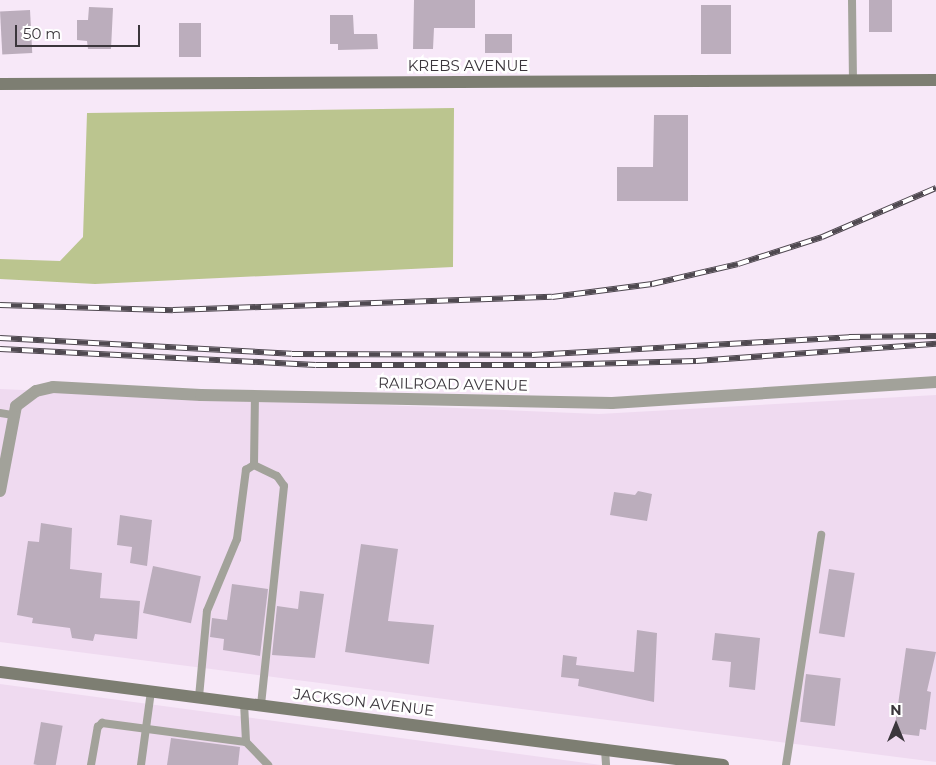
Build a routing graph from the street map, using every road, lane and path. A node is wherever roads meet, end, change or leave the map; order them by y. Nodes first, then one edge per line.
1 (852, 0) edge
2 (853, 80) junction
3 (936, 80) edge
4 (0, 84) edge
5 (936, 382) edge
6 (255, 396) junction
7 (6, 414) edge
8 (2, 462) edge
9 (254, 465) junction
10 (0, 491) edge
11 (821, 535) dead end
12 (0, 672) edge
13 (151, 691) junction
14 (199, 697) junction
15 (244, 703) junction
16 (261, 705) junction
17 (146, 728) junction
18 (246, 742) junction
19 (605, 750) junction
20 (703, 764) edge
21 (91, 765) edge
22 (141, 765) edge
23 (268, 765) edge
24 (606, 765) edge
25 (723, 765) edge
26 (786, 765) edge

1 - 2 lane
2 - 3 street, KREBS AVENUE
2 - 4 street, KREBS AVENUE
5 - 6 street, RAILROAD AVENUE
6 - 7 street, RAILROAD AVENUE
6 - 9 lane
7 - 8 street, RAILROAD AVENUE
8 - 10 street, RAILROAD AVENUE
9 - 14 lane
9 - 16 lane
11 - 26 lane
12 - 13 street, JACKSON AVENUE
13 - 14 street, JACKSON AVENUE
13 - 17 lane
14 - 15 street, JACKSON AVENUE
15 - 16 street, JACKSON AVENUE
15 - 18 lane
16 - 19 street, JACKSON AVENUE
17 - 18 lane
17 - 21 lane
17 - 22 lane
18 - 23 lane
19 - 20 street, JACKSON AVENUE
19 - 24 lane
20 - 25 street, JACKSON AVENUE

